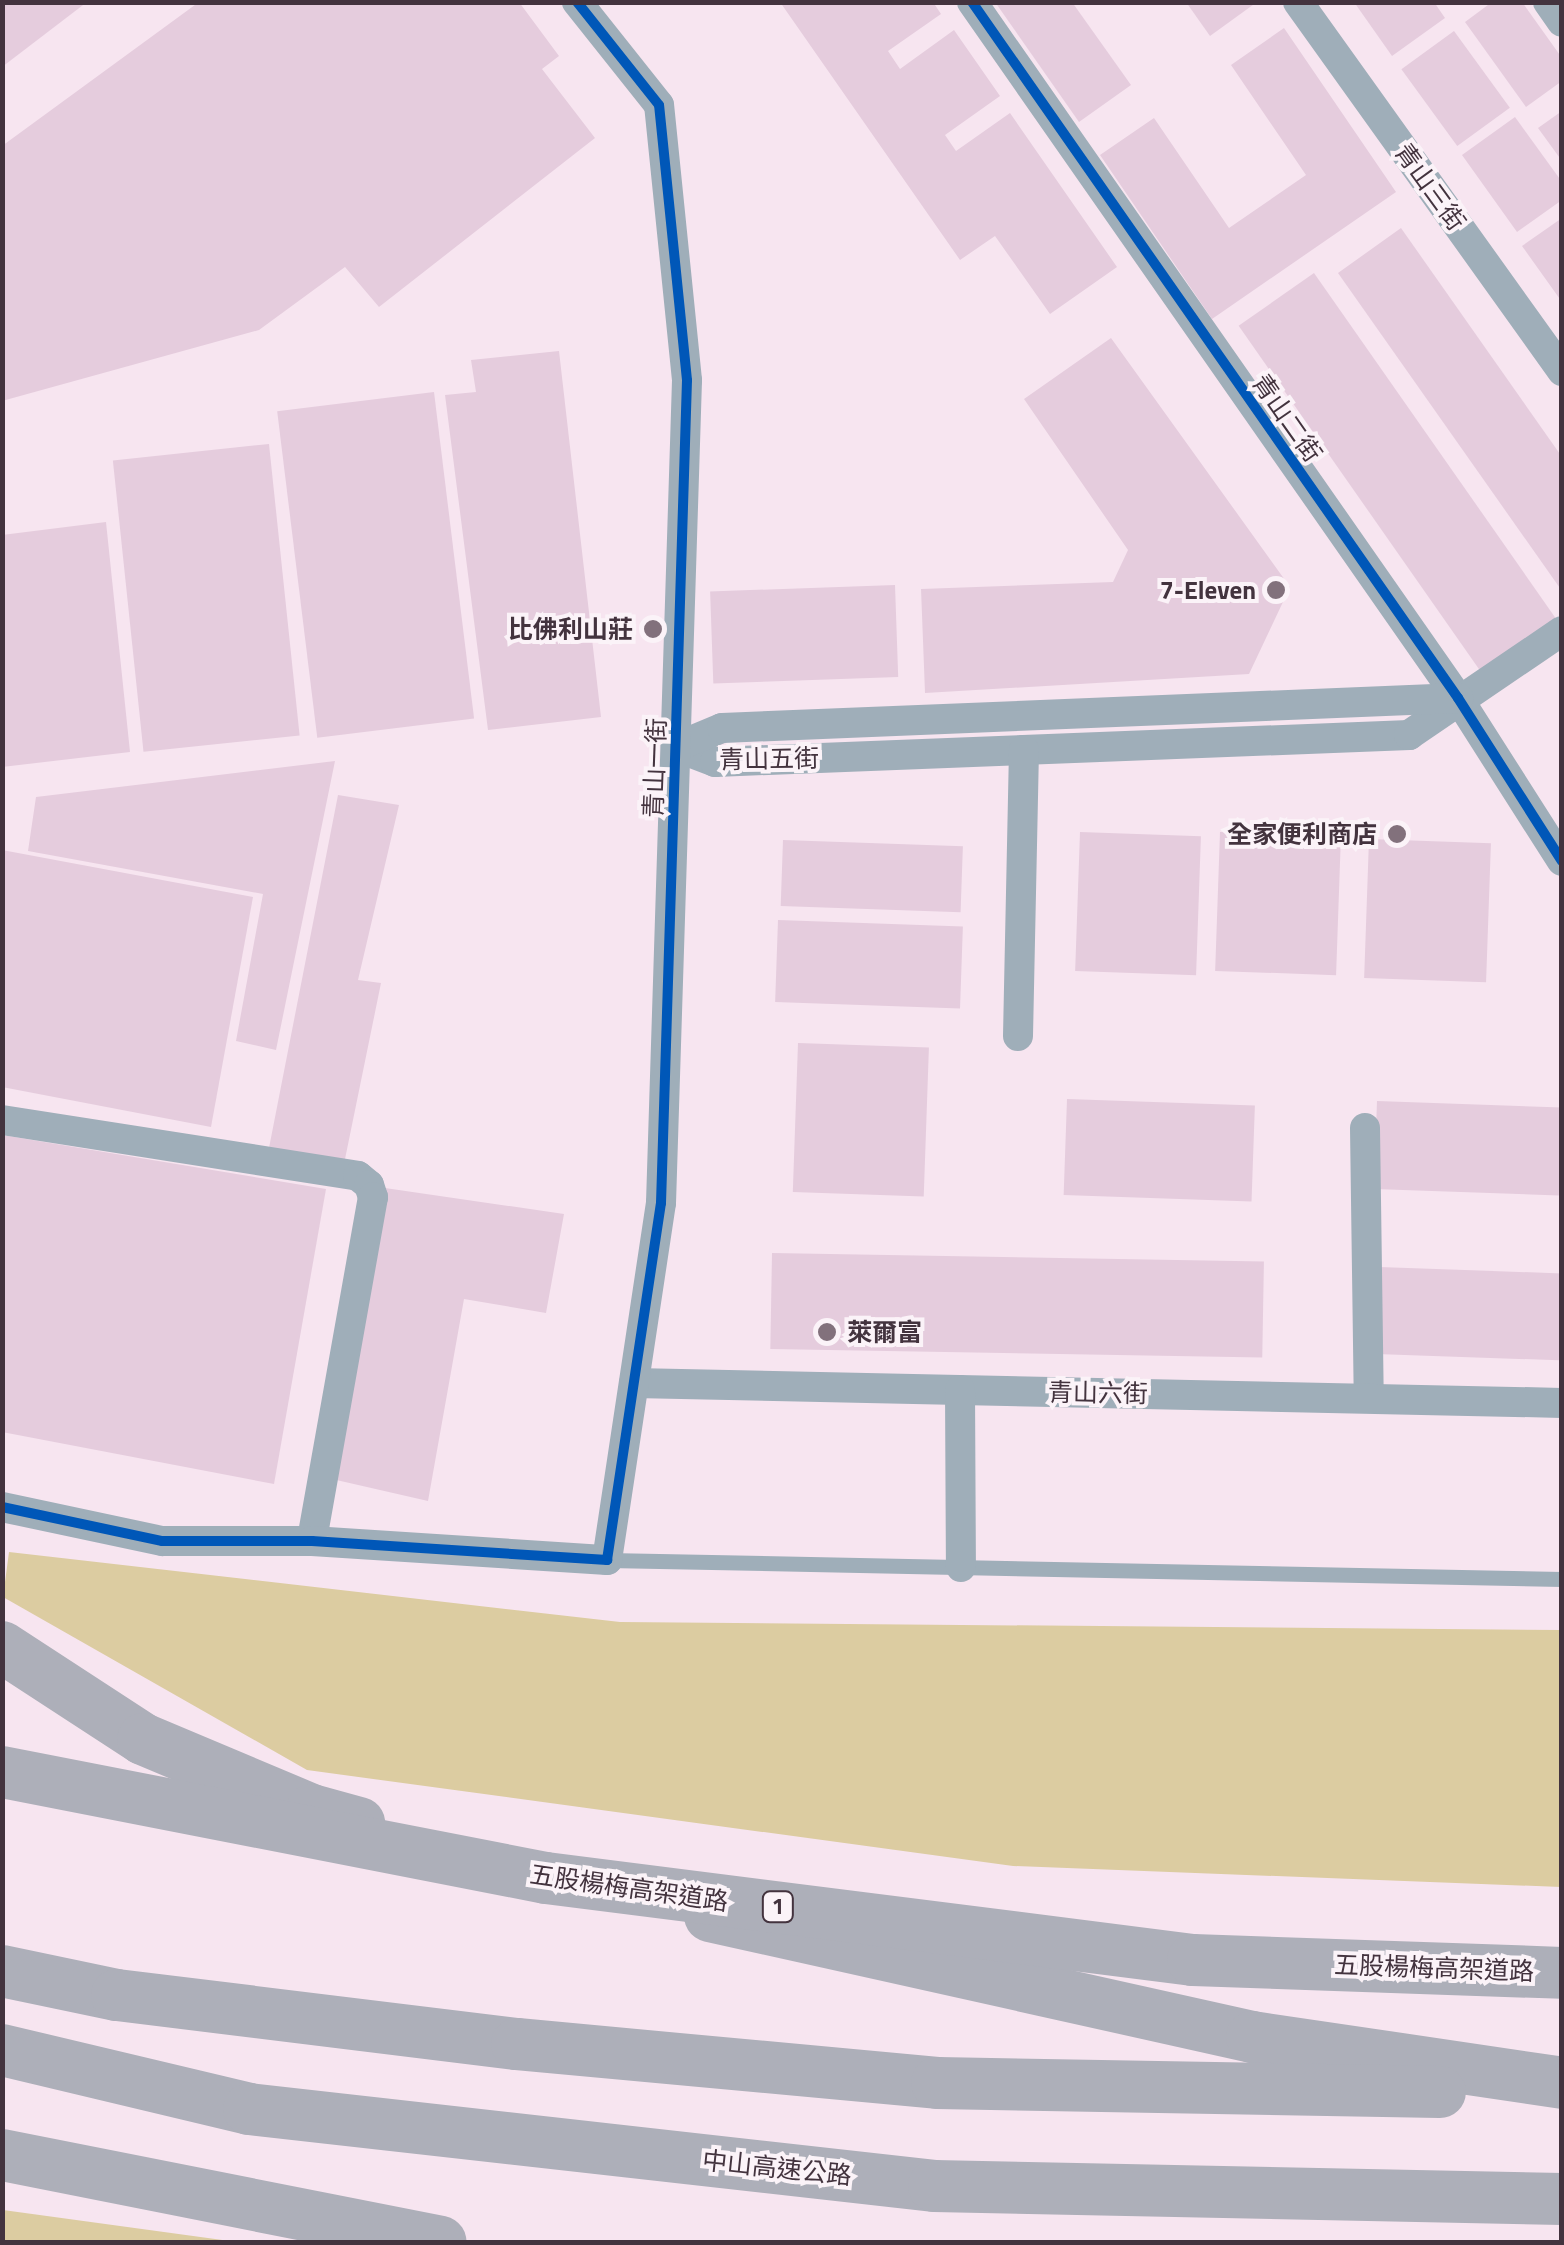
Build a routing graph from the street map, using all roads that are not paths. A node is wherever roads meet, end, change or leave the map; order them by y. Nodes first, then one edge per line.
1 (577, 2) edge
2 (972, 2) edge
3 (1298, 2) edge
4 (1548, 2) edge
5 (1562, 22) edge
6 (1562, 371) edge
7 (1562, 631) edge
8 (1458, 698) junction
9 (676, 746) junction
10 (1024, 750) junction
11 (1562, 861) edge
12 (1018, 1036) dead end
13 (2, 1120) edge
14 (1365, 1128) dead end
15 (634, 1384) junction
16 (960, 1390) junction
17 (1369, 1398) junction
18 (1562, 1402) edge
19 (2, 1506) edge
20 (312, 1541) junction
21 (607, 1560) junction
22 (961, 1567) junction
23 (1562, 1579) edge
24 (2, 1647) edge
25 (2, 1772) edge
26 (2, 1970) edge
27 (1562, 1973) edge
28 (2, 2050) edge
29 (2, 2076) edge
30 (1562, 2083) edge
31 (1562, 2095) edge
32 (249, 2110) junction
33 (2, 2154) edge
34 (1562, 2199) edge
35 (440, 2242) edge

1 - 9 street, 青山一街
2 - 8 street, 青山二街
3 - 6 street, 青山三街
4 - 5 street
7 - 8 street, 青山五街
8 - 9 street, 青山五街
8 - 10 street, 青山五街
8 - 11 street, 青山二街
9 - 10 street, 青山五街
9 - 15 street, 青山一街
10 - 12 street
13 - 20 street
14 - 17 street
15 - 16 street, 青山六街
15 - 21 street, 青山一街
16 - 17 street, 青山六街
16 - 22 street
17 - 18 street, 青山六街
19 - 20 street
20 - 21 street
21 - 22 lane
22 - 23 lane
24 - 30 highway
25 - 27 highway, 五股楊梅高架道路 / 1, bridge
26 - 31 highway
28 - 32 highway, 中山高速公路
29 - 32 highway
32 - 34 highway, 中山高速公路
33 - 35 highway

